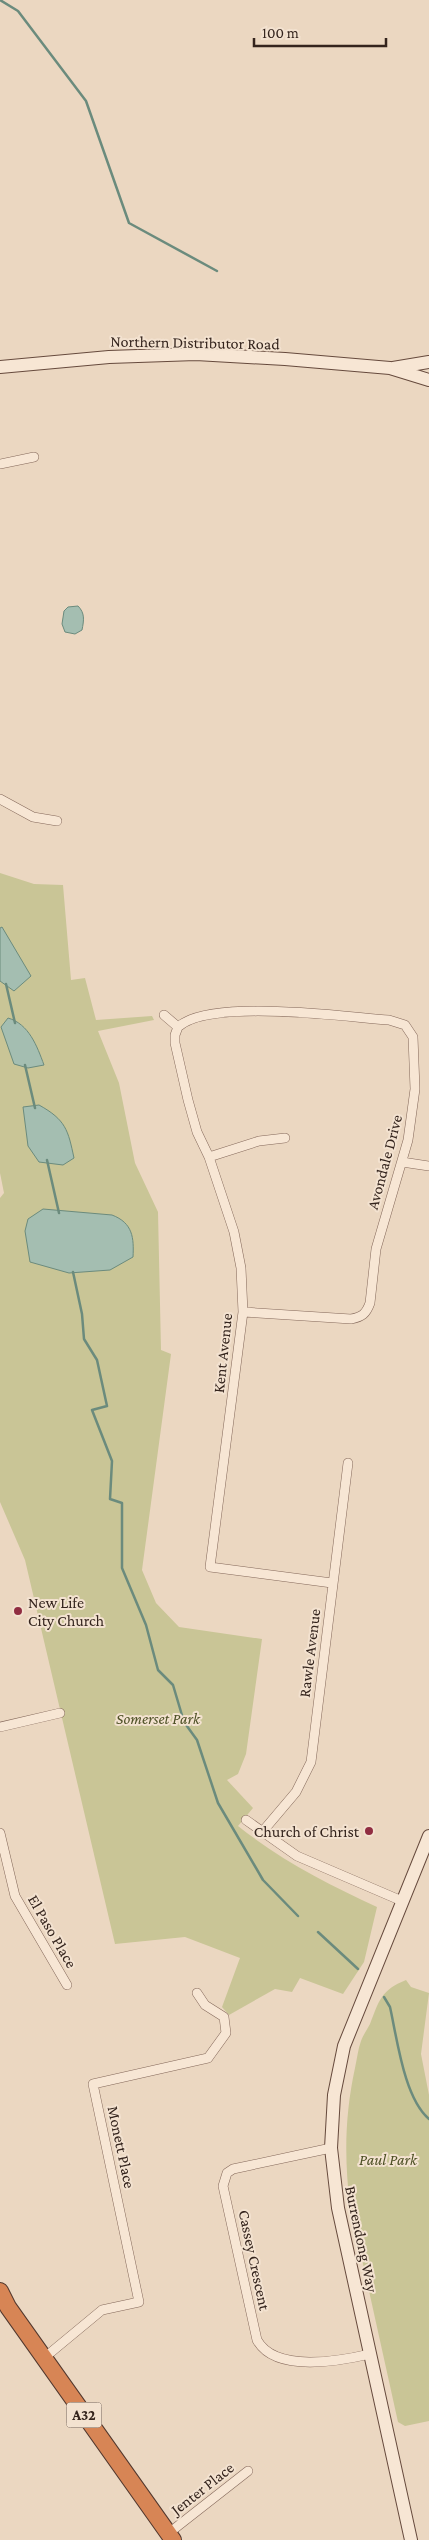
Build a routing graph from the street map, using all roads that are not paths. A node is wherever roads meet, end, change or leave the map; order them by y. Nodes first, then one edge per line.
1 (429, 362) edge
2 (0, 367) edge
3 (390, 368) junction
4 (429, 380) edge
5 (34, 457) dead end
6 (0, 464) edge
7 (0, 799) edge
8 (57, 821) dead end
9 (164, 1016) dead end
10 (178, 1027) junction
11 (285, 1138) dead end
12 (209, 1157) junction
13 (402, 1162) junction
14 (429, 1166) edge
15 (243, 1312) junction
16 (348, 1463) dead end
17 (332, 1583) junction
18 (60, 1713) dead end
19 (0, 1727) edge
20 (246, 1820) dead end
21 (263, 1831) junction
22 (0, 1832) edge
23 (429, 1836) edge
24 (402, 1901) junction
25 (68, 1985) dead end
26 (197, 1993) dead end
27 (331, 2148) junction
28 (0, 2291) edge
29 (370, 2354) junction
30 (44, 2358) junction
31 (248, 2471) dead end
32 (177, 2536) edge
33 (411, 2540) edge

1 - 3 main road, Northern Distributor Road
2 - 3 main road, Northern Distributor Road
3 - 4 main road, Northern Distributor Road
5 - 6 street
7 - 8 street
9 - 10 street
10 - 12 street, Kent Avenue
10 - 13 street, Avondale Drive
11 - 12 street
12 - 15 street, Kent Avenue
13 - 14 street
13 - 15 street, Avondale Drive
15 - 17 street, Kent Avenue
16 - 17 street, Rawle Avenue
17 - 21 street, Rawle Avenue
18 - 19 street
20 - 21 street
21 - 24 street
22 - 25 street, El Paso Place
23 - 24 main road, Burrendong Way
24 - 27 main road, Burrendong Way
26 - 30 street, Monett Place
27 - 29 main road, Burrendong Way
27 - 29 street, Cassey Crescent
28 - 30 highway, A32
29 - 33 main road, Burrendong Way
30 - 32 highway, A32
31 - 32 street, Jenter Place

